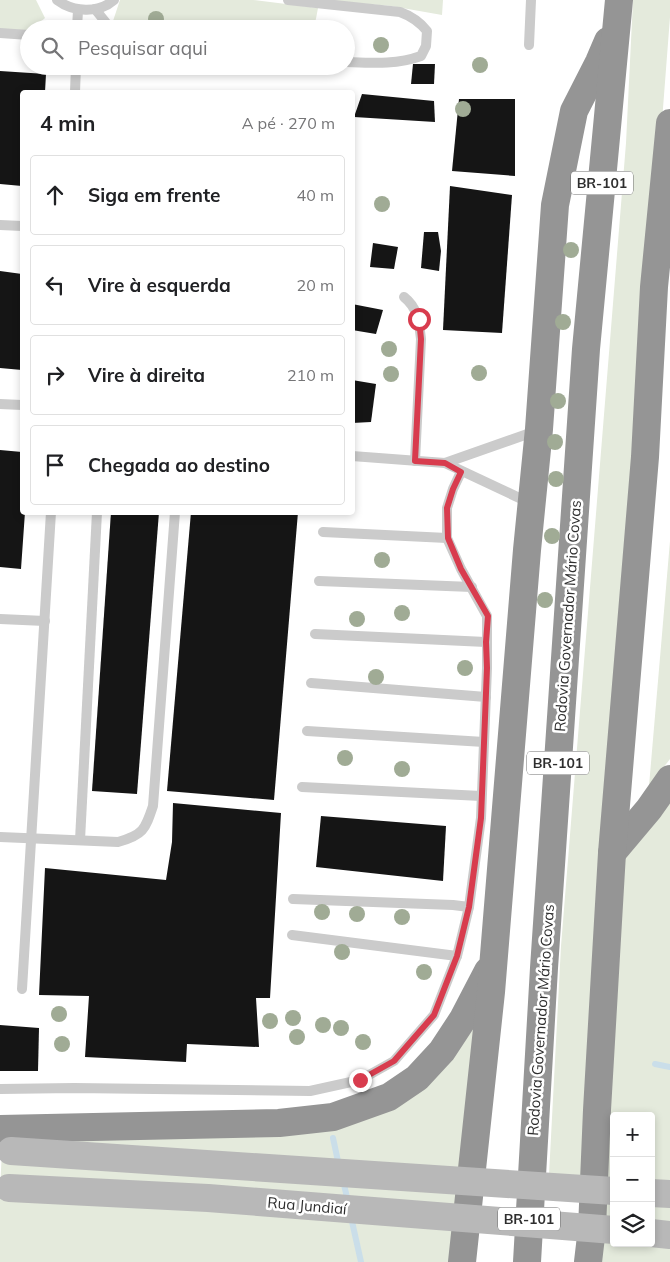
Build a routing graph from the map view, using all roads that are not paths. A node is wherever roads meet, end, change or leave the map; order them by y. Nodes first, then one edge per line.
1 (57, 0) edge
2 (114, 0) edge
3 (288, 0) edge
4 (531, 0) edge
5 (618, 8) edge
6 (95, 9) junction
7 (78, 10) junction
8 (78, 20) edge
9 (104, 20) edge
10 (0, 33) edge
11 (20, 34) edge
12 (528, 45) dead end
13 (355, 62) edge
14 (76, 75) edge
15 (75, 90) edge
16 (670, 123) edge
17 (670, 224) edge
18 (0, 225) edge
19 (20, 226) edge
20 (654, 287) junction
21 (404, 297) dead end
22 (0, 404) edge
23 (20, 405) edge
24 (539, 429) junction
25 (355, 456) edge
26 (415, 461) junction
27 (445, 463) junction
28 (461, 472) junction
29 (532, 504) junction
30 (52, 515) edge
31 (96, 515) edge
32 (175, 515) edge
33 (323, 532) dead end
34 (448, 538) junction
35 (319, 581) dead end
36 (472, 587) junction
37 (0, 619) edge
38 (45, 621) junction
39 (315, 634) dead end
40 (486, 642) junction
41 (311, 683) dead end
42 (486, 697) junction
43 (307, 731) dead end
44 (484, 742) junction
45 (670, 779) edge
46 (302, 788) dead end
47 (482, 796) junction
48 (0, 837) edge
49 (32, 838) junction
50 (80, 840) junction
51 (612, 853) junction
52 (293, 899) dead end
53 (469, 907) junction
54 (292, 935) dead end
55 (457, 956) junction
56 (494, 958) junction
57 (22, 989) dead end
58 (0, 1089) edge
59 (4, 1143) edge
60 (5, 1188) edge
61 (610, 1191) edge
62 (655, 1193) edge
63 (670, 1194) edge
64 (610, 1230) edge
65 (655, 1233) edge
66 (670, 1235) edge
67 (462, 1262) edge
68 (527, 1262) edge
69 (588, 1262) edge

1 - 7 lane
2 - 6 lane
3 - 13 lane
4 - 12 lane
5 - 24 highway
5 - 68 highway, Rodovia Governador Mário Covas / BR-101
6 - 7 lane
6 - 9 lane
7 - 8 lane
10 - 11 lane
14 - 15 lane
16 - 20 highway
17 - 20 lane
18 - 19 lane
20 - 51 highway
21 - 26 lane
22 - 23 lane
24 - 27 lane
24 - 29 highway
25 - 26 lane
26 - 27 lane
27 - 28 lane
28 - 29 lane
28 - 34 lane
29 - 56 highway
30 - 38 lane
31 - 50 lane
32 - 50 lane
33 - 34 lane
34 - 36 lane
35 - 36 lane
36 - 40 lane
37 - 38 lane
38 - 49 lane
39 - 40 lane
40 - 42 lane
41 - 42 lane
42 - 44 lane
43 - 44 lane
44 - 47 lane
45 - 51 highway
46 - 47 lane
47 - 53 lane
48 - 49 lane
49 - 50 lane
49 - 57 lane
51 - 69 highway
52 - 53 lane
53 - 55 lane
54 - 55 lane
55 - 58 lane
56 - 59 highway
56 - 67 highway
59 - 61 main road, bridge
60 - 64 main road, Rua Jundiaí, bridge
62 - 63 main road
65 - 66 main road

